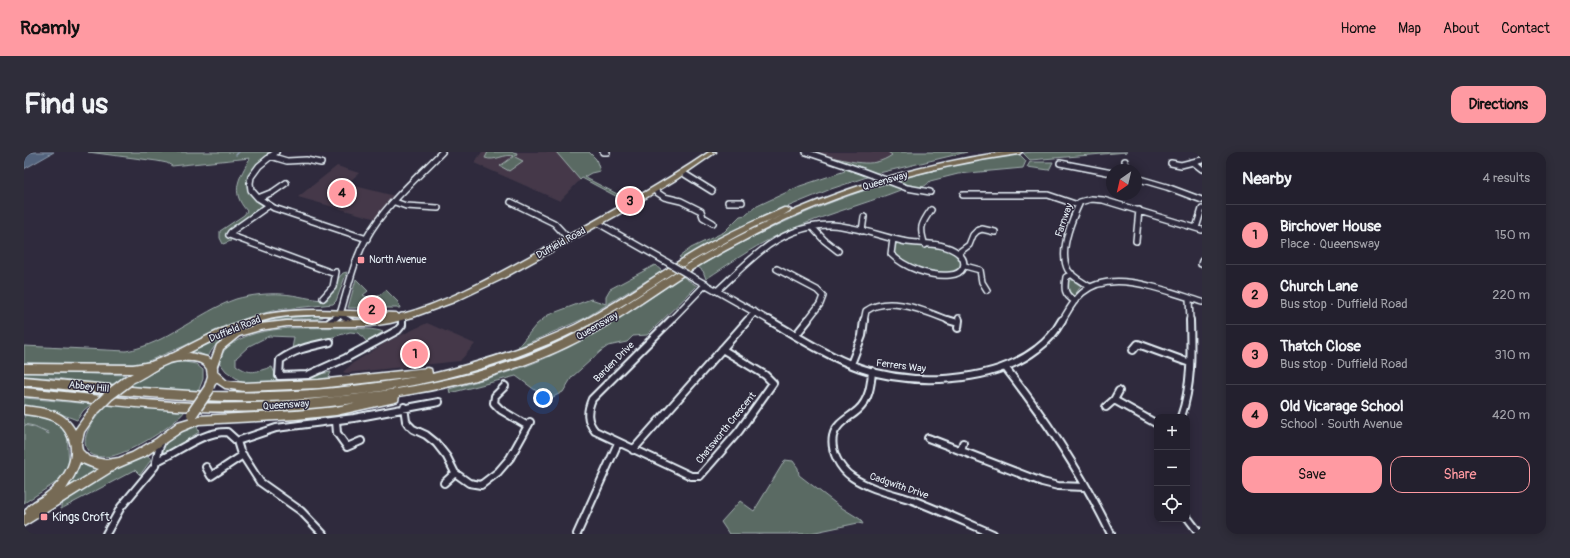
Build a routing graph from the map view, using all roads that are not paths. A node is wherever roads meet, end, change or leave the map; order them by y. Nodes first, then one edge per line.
1 (276, 152) edge
2 (442, 152) edge
3 (603, 152) edge
4 (606, 152) edge
5 (713, 152) edge
6 (806, 152) edge
7 (984, 152) edge
8 (1019, 152) edge
9 (270, 156) junction
10 (1202, 160) edge
11 (1125, 161) dead end
12 (321, 162) dead end
13 (1193, 162) junction
14 (1060, 163) dead end
15 (1171, 163) dead end
16 (1125, 164) edge
17 (1202, 169) edge
18 (1106, 172) edge
19 (683, 173) junction
20 (1142, 180) edge
21 (286, 183) dead end
22 (655, 191) junction
23 (712, 191) dead end
24 (930, 192) dead end
25 (963, 195) dead end
26 (258, 198) junction
27 (1202, 200) edge
28 (396, 202) junction
29 (511, 202) dead end
30 (728, 202) dead end
31 (742, 202) dead end
32 (1078, 205) junction
33 (268, 206) junction
34 (438, 208) dead end
35 (1202, 209) edge
36 (931, 210) dead end
37 (1139, 210) junction
38 (864, 217) dead end
39 (598, 223) junction
40 (713, 223) dead end
41 (812, 227) junction
42 (1199, 229) edge
43 (862, 231) junction
44 (995, 232) dead end
45 (367, 239) junction
46 (570, 239) junction
47 (893, 239) junction
48 (1136, 241) dead end
49 (925, 245) junction
50 (838, 251) dead end
51 (958, 253) junction
52 (965, 266) junction
53 (777, 269) dead end
54 (1072, 274) junction
55 (706, 284) junction
56 (1090, 287) junction
57 (718, 290) junction
58 (987, 290) dead end
59 (323, 298) dead end
60 (1189, 298) junction
61 (1075, 301) junction
62 (1202, 302) edge
63 (755, 312) junction
64 (340, 314) junction
65 (401, 316) junction
66 (330, 322) junction
67 (350, 322) junction
68 (958, 323) dead end
69 (796, 335) junction
70 (1143, 338) dead end
71 (330, 342) dead end
72 (1138, 344) junction
73 (722, 348) junction
74 (1133, 350) dead end
75 (170, 359) junction
76 (1190, 363) junction
77 (850, 364) junction
78 (152, 366) junction
79 (479, 366) junction
80 (1005, 367) junction
81 (24, 368) edge
82 (212, 371) junction
83 (872, 371) junction
84 (24, 381) edge
85 (442, 385) junction
86 (505, 386) dead end
87 (1119, 391) dead end
88 (24, 392) edge
89 (153, 393) joint
90 (1114, 400) junction
91 (439, 402) dead end
92 (148, 404) joint
93 (404, 407) junction
94 (1106, 407) dead end
95 (24, 410) edge
96 (1182, 414) edge
97 (336, 421) junction
98 (1154, 422) edge
99 (178, 428) junction
100 (164, 438) junction
101 (928, 438) dead end
102 (237, 441) junction
103 (361, 441) dead end
104 (618, 443) junction
105 (962, 443) dead end
106 (76, 447) junction
107 (633, 450) junction
108 (961, 451) junction
109 (139, 453) junction
110 (243, 455) junction
111 (157, 460) junction
112 (120, 463) junction
113 (206, 467) dead end
114 (455, 473) junction
115 (444, 483) dead end
116 (1086, 487) junction
117 (24, 514) edge
118 (24, 521) edge
119 (1190, 521) edge
120 (106, 534) edge
121 (323, 534) edge
122 (577, 534) edge
123 (993, 534) edge
124 (1111, 534) edge
125 (1200, 534) edge

1 - 9 street
2 - 28 street
3 - 4 street
5 - 19 main road, Duffield Road
6 - 24 street, bridge
7 - 79 highway, Queensway
8 - 85 highway, Queensway
9 - 12 street
9 - 26 street
10 - 13 street
11 - 16 street
13 - 15 street
13 - 17 street
14 - 18 street
19 - 22 main road, Duffield Road
19 - 23 street
20 - 27 street
21 - 26 street
22 - 39 main road, Duffield Road
22 - 40 street
25 - 32 street
26 - 33 street
28 - 34 street
28 - 45 street
29 - 46 street
30 - 31 street
32 - 37 street, Farnway
32 - 54 street, Farnway
33 - 45 street
33 - 59 street
35 - 42 street
36 - 49 street
37 - 42 street, Farnway
37 - 48 street
38 - 43 street
39 - 46 main road, Duffield Road
39 - 55 street, Ferrers Way, bridge
41 - 43 street
41 - 50 street
41 - 57 street
43 - 47 street
44 - 51 street
45 - 64 street
46 - 65 main road, Duffield Road
47 - 49 street
47 - 52 street
49 - 51 street
51 - 52 street
52 - 58 street
53 - 69 street
54 - 56 street
54 - 61 street
55 - 57 street, Ferrers Way
55 - 104 street, Barden Drive
56 - 60 street
56 - 61 street, Ferrers Way
57 - 63 street, Ferrers Way
60 - 62 street
60 - 76 street
61 - 80 street, Ferrers Way
63 - 69 street, Ferrers Way
63 - 73 street
64 - 65 main road, Duffield Road
64 - 66 street
64 - 67 street
64 - 75 main road, Duffield Road
65 - 67 main road, Duffield Road
65 - 71 street
66 - 67 main road, Duffield Road
66 - 82 main road, Duffield Road
68 - 77 street
69 - 77 street, Ferrers Way
70 - 72 street
72 - 74 street
72 - 76 street
73 - 107 street
73 - 107 street, Chatsworth Crescent
75 - 78 highway
75 - 82 highway
76 - 96 street
77 - 83 street, Ferrers Way
78 - 81 highway
78 - 106 highway, bridge
79 - 82 highway
79 - 89 highway, Queensway
80 - 83 street, Ferrers Way
80 - 116 street
82 - 99 highway, bridge
83 - 123 street, Cadgwith Drive
84 - 89 highway, Abbey Hill
85 - 92 highway, Queensway
85 - 99 highway
86 - 114 street
87 - 90 street
88 - 92 highway, Abbey Hill
90 - 94 street
90 - 98 street
91 - 93 street
93 - 97 street
93 - 114 street
95 - 106 highway
97 - 102 street
97 - 103 street
99 - 100 highway
100 - 109 highway
100 - 111 street
101 - 108 street
102 - 110 street
102 - 111 street
104 - 107 street, Barden Drive
104 - 122 street
105 - 108 street
106 - 112 highway
106 - 117 highway
108 - 116 street
109 - 111 street
109 - 112 highway
110 - 113 street
110 - 121 street
111 - 120 street
112 - 118 highway
114 - 115 street
116 - 124 street
119 - 125 street

